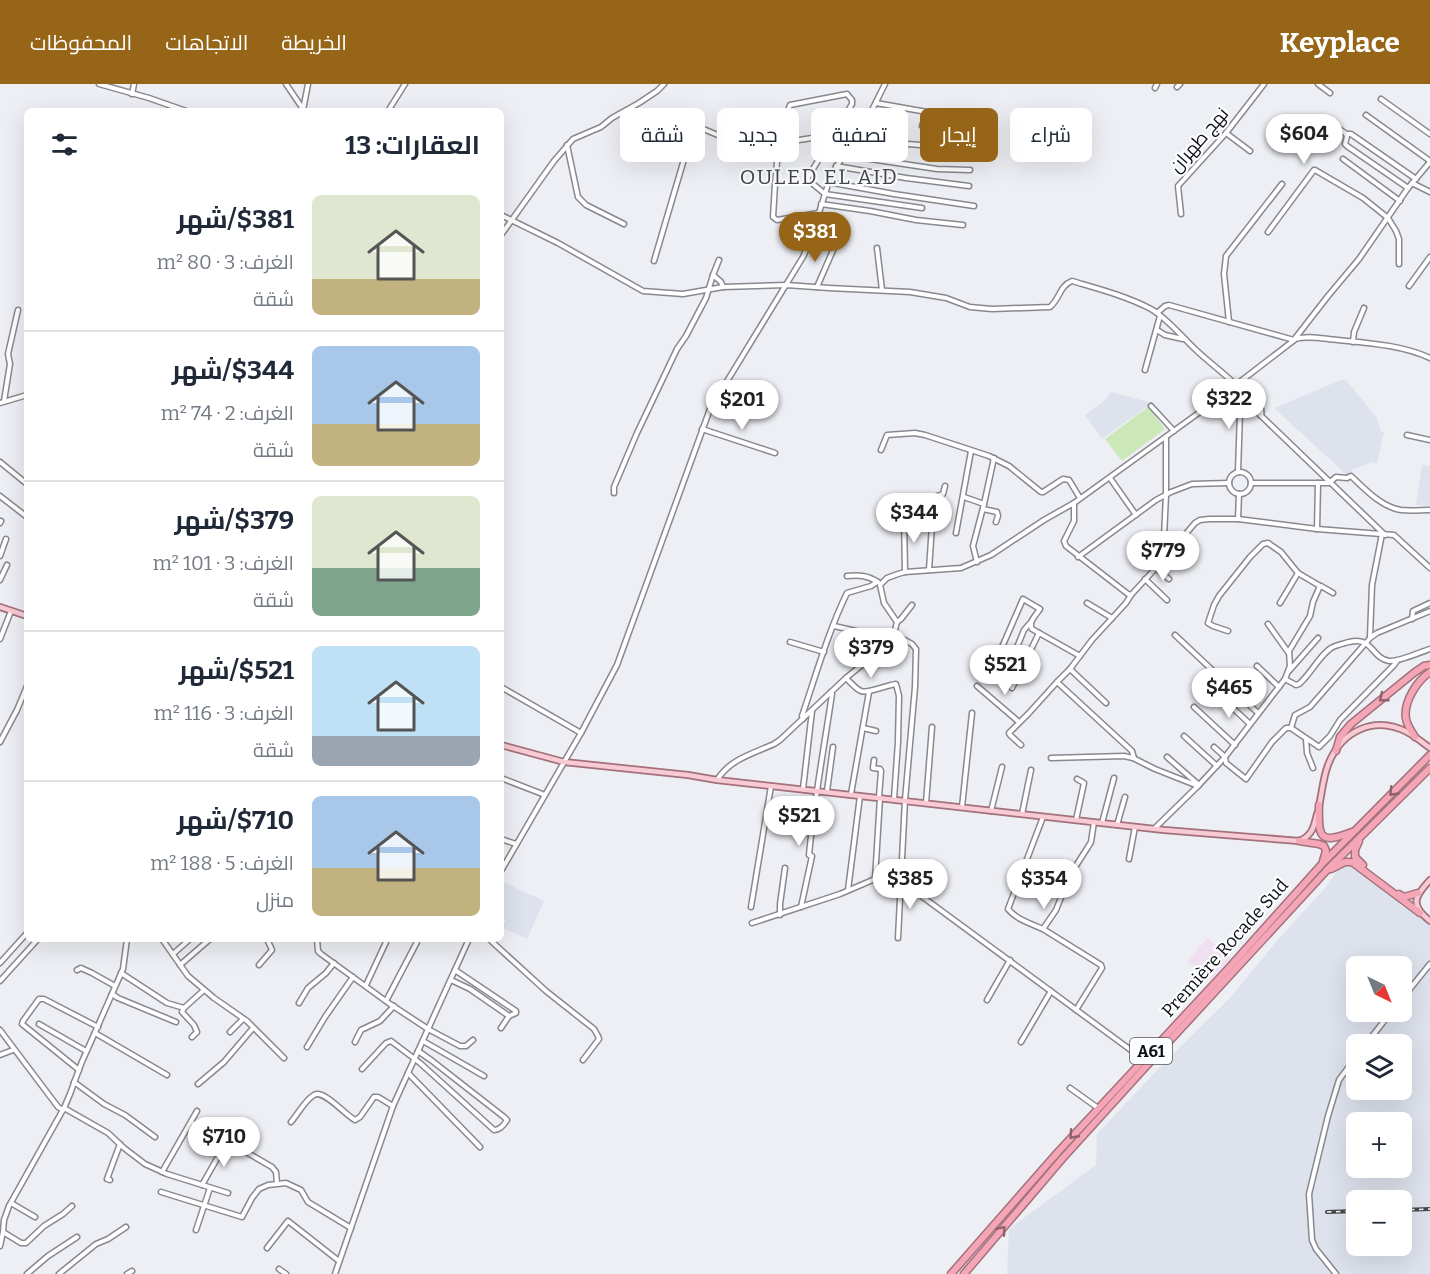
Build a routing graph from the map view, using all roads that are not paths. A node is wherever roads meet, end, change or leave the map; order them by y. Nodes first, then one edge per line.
1 (99, 84) edge
2 (134, 84) edge
3 (286, 84) edge
4 (308, 84) edge
5 (405, 84) edge
6 (664, 84) edge
7 (885, 84) edge
8 (1264, 84) edge
9 (1317, 84) edge
10 (1330, 93) dead end
11 (132, 94) junction
12 (1381, 99) dead end
13 (876, 103) junction
14 (176, 108) edge
15 (302, 108) edge
16 (303, 108) edge
17 (390, 108) edge
18 (788, 108) edge
19 (850, 108) edge
20 (873, 108) edge
21 (920, 111) edge
22 (1366, 115) dead end
23 (1325, 119) dead end
24 (1226, 133) junction
25 (1430, 134) edge
26 (1346, 135) junction
27 (567, 145) junction
28 (1250, 151) dead end
29 (1343, 159) dead end
30 (1430, 161) edge
31 (683, 162) edge
32 (778, 162) edge
33 (817, 162) edge
34 (839, 162) edge
35 (890, 162) edge
36 (836, 166) junction
37 (970, 170) dead end
38 (1416, 178) junction
39 (828, 182) junction
40 (1412, 183) junction
41 (1282, 184) dead end
42 (969, 186) dead end
43 (1408, 188) junction
44 (1430, 192) edge
45 (825, 194) junction
46 (1400, 201) junction
47 (821, 204) junction
48 (974, 206) dead end
49 (922, 208) dead end
50 (819, 213) junction
51 (1181, 214) dead end
52 (504, 216) edge
53 (1388, 218) junction
54 (511, 220) junction
55 (624, 224) dead end
56 (963, 225) dead end
57 (504, 230) edge
58 (1268, 232) dead end
59 (834, 248) dead end
60 (877, 248) dead end
61 (1430, 257) edge
62 (719, 260) dead end
63 (654, 261) dead end
64 (1399, 264) dead end
65 (713, 275) junction
66 (786, 285) junction
67 (1409, 286) dead end
68 (723, 287) junction
69 (817, 287) junction
70 (708, 290) junction
71 (882, 290) junction
72 (1364, 308) dead end
73 (18, 310) dead end
74 (1159, 314) junction
75 (1229, 322) junction
76 (1157, 329) junction
77 (1184, 339) junction
78 (1294, 340) junction
79 (1353, 342) junction
80 (1430, 358) edge
81 (1145, 370) dead end
82 (1235, 384) junction
83 (24, 396) edge
84 (2, 402) edge
85 (1250, 402) junction
86 (1151, 406) dead end
87 (702, 429) junction
88 (1174, 431) junction
89 (1407, 435) dead end
90 (1166, 437) junction
91 (1430, 440) edge
92 (881, 450) dead end
93 (972, 451) junction
94 (776, 453) dead end
95 (993, 458) junction
96 (0, 462) edge
97 (1238, 472) junction
98 (1110, 478) junction
99 (24, 482) edge
100 (1229, 483) junction
101 (1251, 483) junction
102 (1318, 483) junction
103 (1329, 483) junction
104 (945, 486) dead end
105 (614, 494) dead end
106 (1239, 494) junction
107 (1166, 495) junction
108 (0, 496) edge
109 (964, 497) junction
110 (1080, 498) junction
111 (1074, 503) junction
112 (984, 506) junction
113 (1430, 510) edge
114 (24, 515) edge
115 (1136, 515) junction
116 (904, 516) dead end
117 (1238, 519) junction
118 (996, 522) dead end
119 (1317, 529) junction
120 (956, 533) dead end
121 (1383, 534) junction
122 (6, 539) dead end
123 (0, 556) edge
124 (1078, 557) junction
125 (1166, 557) junction
126 (977, 562) junction
127 (7, 565) dead end
128 (1156, 568) junction
129 (1430, 568) edge
130 (929, 570) junction
131 (905, 572) junction
132 (1298, 573) junction
133 (847, 576) dead end
134 (1145, 579) junction
135 (1169, 579) dead end
136 (0, 580) edge
137 (878, 583) junction
138 (1320, 586) junction
139 (1333, 593) dead end
140 (1131, 594) junction
141 (1167, 600) dead end
142 (1087, 603) dead end
143 (1280, 603) dead end
144 (1430, 603) edge
145 (912, 605) dead end
146 (0, 607) edge
147 (11, 611) junction
148 (1430, 611) edge
149 (24, 615) edge
150 (1112, 618) junction
151 (1412, 619) junction
152 (897, 622) junction
153 (1031, 622) junction
154 (1268, 624) dead end
155 (834, 626) junction
156 (1228, 631) dead end
157 (1039, 633) junction
158 (894, 634) junction
159 (1175, 635) dead end
160 (1318, 638) dead end
161 (1370, 638) junction
162 (0, 639) edge
163 (891, 639) junction
164 (790, 642) dead end
165 (1365, 643) junction
166 (1430, 649) edge
167 (824, 652) junction
168 (1288, 652) junction
169 (999, 654) dead end
170 (1080, 656) junction
171 (1397, 660) junction
172 (1011, 662) dead end
173 (1430, 665) edge
174 (1257, 666) dead end
175 (1070, 669) junction
176 (1288, 672) junction
177 (1430, 672) edge
178 (846, 678) junction
179 (1285, 679) junction
180 (1057, 682) junction
181 (977, 686) dead end
182 (1278, 687) junction
183 (1012, 688) dead end
184 (504, 689) edge
185 (831, 692) junction
186 (870, 692) junction
187 (24, 693) edge
188 (1222, 698) dead end
189 (1106, 703) dead end
190 (1194, 707) dead end
191 (812, 710) junction
192 (972, 713) dead end
193 (1258, 713) junction
194 (803, 719) junction
195 (1019, 722) junction
196 (1250, 724) junction
197 (932, 727) dead end
198 (863, 728) junction
199 (1291, 728) junction
200 (876, 731) dead end
201 (581, 733) junction
202 (1184, 736) dead end
203 (1414, 737) junction
204 (1306, 739) junction
205 (0, 742) edge
206 (1021, 745) dead end
207 (1234, 745) junction
208 (504, 746) edge
209 (833, 747) dead end
210 (1214, 747) dead end
211 (1430, 748) edge
212 (1336, 751) junction
213 (1430, 754) edge
214 (1167, 756) dead end
215 (1225, 757) junction
216 (1051, 758) dead end
217 (1134, 759) junction
218 (874, 760) dead end
219 (564, 762) junction
220 (1217, 766) junction
221 (1002, 767) dead end
222 (1313, 768) dead end
223 (1430, 768) edge
224 (1031, 770) dead end
225 (1114, 778) dead end
226 (504, 779) edge
227 (1077, 779) dead end
228 (717, 780) junction
229 (771, 785) junction
230 (1199, 786) junction
231 (803, 789) junction
232 (817, 790) junction
233 (827, 791) junction
234 (851, 794) junction
235 (545, 795) junction
236 (860, 796) junction
237 (879, 797) junction
238 (1125, 798) dead end
239 (894, 799) junction
240 (905, 800) junction
241 (926, 803) junction
242 (1320, 805) junction
243 (962, 807) junction
244 (991, 811) junction
245 (1022, 814) junction
246 (1043, 817) junction
247 (1076, 820) junction
248 (1094, 822) junction
249 (1102, 823) junction
250 (1117, 825) junction
251 (1135, 827) junction
252 (1154, 829) junction
253 (1356, 830) junction
254 (1361, 837) junction
255 (504, 840) edge
256 (1299, 841) junction
257 (516, 844) junction
258 (1129, 859) dead end
259 (1322, 864) junction
260 (504, 866) edge
261 (785, 868) dead end
262 (1327, 870) junction
263 (901, 878) junction
264 (875, 879) junction
265 (1430, 879) edge
266 (848, 891) junction
267 (1418, 893) junction
268 (751, 907) dead end
269 (801, 907) junction
270 (1420, 913) junction
271 (780, 915) junction
272 (1430, 921) edge
273 (752, 923) dead end
274 (1043, 929) junction
275 (24, 936) edge
276 (898, 938) dead end
277 (35, 942) edge
278 (127, 942) edge
279 (164, 942) edge
280 (187, 942) edge
281 (206, 942) edge
282 (268, 942) edge
283 (317, 942) edge
284 (386, 942) edge
285 (417, 942) dead end
286 (468, 942) edge
287 (492, 942) edge
288 (173, 954) junction
289 (1010, 960) junction
290 (0, 963) edge
291 (334, 963) junction
292 (180, 964) junction
293 (1430, 964) edge
294 (259, 965) dead end
295 (77, 970) dead end
296 (455, 970) junction
297 (121, 973) junction
298 (353, 977) junction
299 (451, 980) junction
300 (0, 981) edge
301 (366, 985) junction
302 (115, 986) junction
303 (1412, 986) edge
304 (204, 990) junction
305 (1051, 990) junction
306 (112, 994) junction
307 (987, 1000) dead end
308 (386, 1001) junction
309 (300, 1003) dead end
310 (394, 1006) junction
311 (184, 1008) junction
312 (1076, 1010) junction
313 (509, 1016) junction
314 (243, 1019) junction
315 (176, 1022) dead end
316 (1383, 1022) edge
317 (39, 1024) dead end
318 (98, 1027) junction
319 (253, 1028) junction
320 (501, 1028) dead end
321 (428, 1029) junction
322 (0, 1030) edge
323 (230, 1032) dead end
324 (95, 1033) junction
325 (1374, 1034) edge
326 (192, 1036) dead end
327 (473, 1040) dead end
328 (423, 1041) junction
329 (355, 1042) dead end
330 (1021, 1042) dead end
331 (307, 1047) dead end
332 (14, 1050) junction
333 (418, 1051) junction
334 (86, 1052) junction
335 (0, 1054) edge
336 (284, 1058) dead end
337 (415, 1059) junction
338 (1143, 1059) junction
339 (583, 1060) dead end
340 (362, 1069) dead end
341 (79, 1070) junction
342 (1346, 1070) edge
343 (408, 1073) junction
344 (167, 1075) dead end
345 (484, 1076) dead end
346 (74, 1082) junction
347 (198, 1084) dead end
348 (1070, 1088) dead end
349 (393, 1106) junction
350 (1098, 1108) junction
351 (63, 1109) junction
352 (196, 1112) dead end
353 (191, 1122) junction
354 (291, 1122) dead end
355 (155, 1137) dead end
356 (227, 1141) junction
357 (120, 1144) junction
358 (480, 1147) dead end
359 (162, 1172) junction
360 (110, 1180) dead end
361 (277, 1183) junction
362 (202, 1185) junction
363 (210, 1188) junction
364 (161, 1192) dead end
365 (228, 1193) dead end
366 (10, 1203) junction
367 (72, 1206) dead end
368 (204, 1206) junction
369 (35, 1217) dead end
370 (126, 1227) dead end
371 (351, 1228) junction
372 (196, 1230) dead end
373 (3, 1232) junction
374 (77, 1236) dead end
375 (0, 1246) edge
376 (267, 1248) dead end
377 (339, 1261) junction
378 (279, 1269) dead end
379 (132, 1271) dead end
380 (27, 1274) edge
381 (59, 1274) edge
382 (127, 1274) edge
383 (286, 1274) edge
384 (335, 1274) edge
385 (951, 1274) edge
386 (964, 1274) edge
387 (1336, 1274) edge

1 - 11 street
2 - 11 street
3 - 15 street
4 - 16 street
5 - 17 street
6 - 27 street
7 - 13 street
8 - 24 street, نهج طهران
9 - 10 street
11 - 14 street
12 - 25 street
13 - 20 street
13 - 21 street
18 - 19 street
22 - 30 street
23 - 26 street
24 - 28 street
24 - 51 street, نهج طهران
26 - 38 street
26 - 43 street
27 - 54 street
27 - 55 street
29 - 46 street
30 - 38 street
31 - 63 street
32 - 50 street
33 - 45 street
34 - 36 street
35 - 37 street
36 - 39 street
36 - 42 street
38 - 40 street
39 - 45 street
39 - 48 street
40 - 43 street
40 - 44 street
41 - 75 street
43 - 46 street
45 - 47 street
45 - 49 street
46 - 53 street
47 - 50 street
47 - 56 street
50 - 66 street
52 - 54 street
53 - 58 street
53 - 64 street
53 - 78 street
54 - 57 street
54 - 70 street
59 - 69 street
60 - 71 street
61 - 67 street
62 - 65 street
65 - 68 street
65 - 70 street
66 - 68 street
66 - 69 street
66 - 87 street
68 - 70 street
69 - 71 street
70 - 105 street
71 - 74 street
72 - 79 street
73 - 84 street
74 - 75 street
74 - 76 street
74 - 77 street
75 - 78 street
76 - 77 street
76 - 81 street
77 - 82 street
78 - 79 street
78 - 82 street
79 - 80 street
82 - 85 street
82 - 88 street
83 - 84 street
85 - 97 street
85 - 103 street
86 - 88 street
87 - 94 street
87 - 201 street
88 - 90 street
89 - 91 street
90 - 98 street
90 - 107 street
92 - 93 street
93 - 95 street
93 - 109 street
95 - 110 street
95 - 112 street
96 - 99 street
97 - 100 street
97 - 101 street
98 - 110 street
98 - 115 street
100 - 106 street
100 - 107 street
101 - 102 street
101 - 106 street
102 - 103 street
102 - 119 street
103 - 113 street
103 - 121 street
104 - 130 street
106 - 117 street
107 - 115 street
107 - 125 street
108 - 114 street
109 - 112 street
109 - 120 street
110 - 111 street
111 - 124 street
111 - 126 street
112 - 118 street
112 - 126 street
115 - 124 street
116 - 131 street
117 - 119 street
117 - 125 street
119 - 121 street
121 - 129 street
121 - 161 street
122 - 123 street
124 - 140 street
125 - 128 street
126 - 130 street
127 - 136 street
128 - 134 street
128 - 135 street
130 - 131 street
131 - 137 street
132 - 138 street
132 - 143 street
132 - 156 street
133 - 137 street
134 - 140 street
134 - 141 street
137 - 152 street
137 - 155 street
138 - 139 street
138 - 168 street
140 - 150 street
142 - 150 street
144 - 151 street
145 - 152 street
146 - 147 main road
147 - 149 main road
147 - 162 street
148 - 151 street
150 - 170 street
151 - 161 street
152 - 158 street
153 - 157 street
153 - 169 street
153 - 172 street
154 - 168 street
155 - 163 street
155 - 167 street
157 - 170 street
157 - 183 street
158 - 163 street
158 - 240 street
159 - 193 street
160 - 176 street
161 - 165 street
163 - 178 street
164 - 167 street
165 - 171 street
165 - 179 street
165 - 199 street
166 - 171 street
167 - 194 street
168 - 176 street
170 - 175 street
171 - 204 street
173 -> 212 highway
174 - 182 street
175 - 180 street
175 - 189 street
176 - 179 street
177 - 203 highway
178 - 185 street
178 - 186 street
179 - 182 street
180 - 195 street
180 - 217 street
181 - 195 street
182 - 193 street
184 - 201 street
185 - 191 street
185 - 232 street
186 - 198 street
186 - 239 street
187 - 205 street
188 - 196 street
190 - 207 street
191 - 194 street
191 - 231 street
192 - 243 street
193 - 196 street
194 - 228 street
195 - 206 street
196 - 207 street
197 - 241 street
198 - 200 street
198 - 234 street
199 - 204 street
199 - 215 street
201 - 219 street
202 - 220 street
203 - 211 main road
203 - 212 main road
204 - 222 street
207 - 215 street
208 - 219 main road
209 - 233 street
210 - 215 street
212 - 242 main road
213 -> 253 highway, Première Rocade Sud / A61
214 - 230 street
215 - 220 street
216 - 217 street
217 - 230 street
218 - 237 street
219 - 228 main road
219 - 235 street
220 - 230 street
221 - 244 street
223 - 254 highway, Première Rocade Sud / A61
224 - 245 street
225 - 249 street
226 - 235 street
227 - 247 street
228 - 229 main road
229 - 231 main road
229 - 268 street
230 - 252 street
231 - 232 main road
232 - 233 main road
232 - 269 street
233 - 234 main road
234 - 236 main road
235 - 257 street
236 - 237 main road
236 - 266 street
237 - 239 main road
237 - 264 street
238 - 250 street
239 - 240 main road
240 - 241 main road
240 - 263 street
241 - 243 main road
242 - 253 highway
242 - 256 main road
243 - 244 main road
244 - 245 main road
245 - 246 main road
246 - 247 main road
246 - 274 street
247 - 248 main road
248 - 249 main road
248 - 274 street
249 - 250 main road
250 - 251 main road
251 - 252 main road
251 - 258 street
252 - 256 main road
253 - 259 highway, Première Rocade Sud / A61
254 - 262 highway, Première Rocade Sud / A61
254 - 267 highway
255 - 257 street
256 - 259 highway
257 - 260 street
259 - 338 highway, Première Rocade Sud / A61
261 - 271 street
262 - 270 highway
386 -> 262 highway, Première Rocade Sud / A61
263 - 264 street
263 - 276 street
263 - 289 street
264 - 266 street
265 - 267 main road
266 - 269 street
267 - 270 main road
269 - 271 street
270 - 272 main road
271 - 273 street
274 - 312 street
275 - 290 street
277 - 300 street
278 - 297 street
279 - 288 street
280 - 288 street
281 - 292 street
282 - 294 street
283 - 291 street
284 - 301 street
285 - 308 street
286 - 296 street
287 - 339 street
288 - 292 street
289 - 305 street
289 - 307 street
291 - 298 street
291 - 309 street
292 - 304 street
293 - 303 street
295 - 302 street
296 - 299 street
296 - 313 street
297 - 302 street
297 - 311 street
298 - 301 street
298 - 331 street
299 - 313 street
299 - 321 street
301 - 308 street
302 - 306 street
304 - 311 street
304 - 314 street
305 - 312 street
305 - 330 street
306 - 315 street
306 - 318 street
308 - 310 street
310 - 321 street
310 - 329 street
311 - 326 street
312 - 338 street
313 - 320 street
314 - 319 street
314 - 323 street
316 - 325 street
317 - 334 street
318 - 324 street
318 - 341 street
319 - 336 street
319 - 347 street
321 - 327 street
321 - 328 street
322 - 332 street
324 - 334 street
324 - 344 street
328 - 333 street
328 - 345 street
332 - 335 street
332 - 351 street
333 - 337 street
333 - 337 street
334 - 341 street
337 - 340 street
337 - 343 street
338 - 350 highway, Première Rocade Sud / A61
341 - 346 street
342 - 387 street
343 - 349 street
343 - 358 street
346 - 351 street
346 - 355 street
348 - 350 street
349 - 354 street
349 - 371 street
350 -> 385 highway, Première Rocade Sud / A61
351 - 357 street
351 - 366 street
352 - 353 street
353 - 356 street
353 - 359 street
356 - 361 street
356 - 362 street
357 - 359 street
357 - 360 street
359 - 362 street
361 - 368 street
361 - 371 street
362 - 363 street
363 - 365 street
363 - 368 street
364 - 368 street
366 - 369 street
366 - 373 street
367 - 373 street
368 - 372 street
370 - 381 street
371 - 377 street
373 - 375 street
374 - 380 street
376 - 377 street
377 - 384 street
378 - 383 street
379 - 382 street

